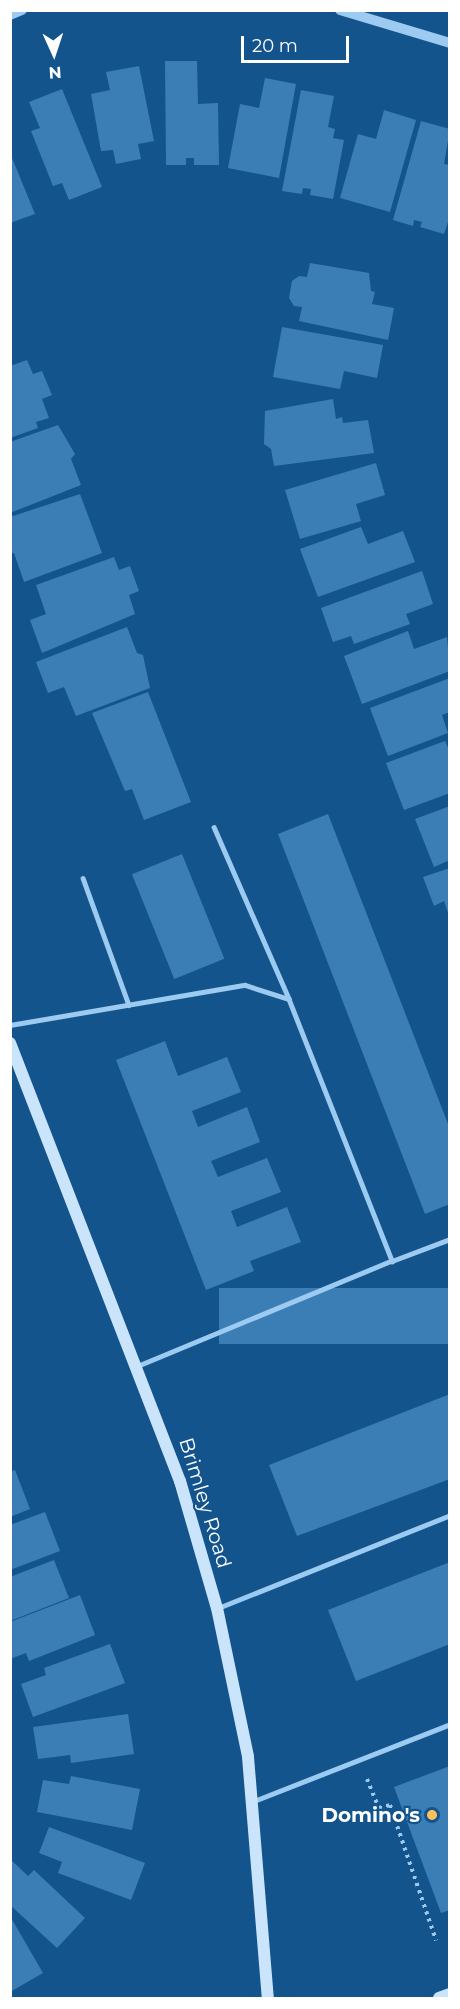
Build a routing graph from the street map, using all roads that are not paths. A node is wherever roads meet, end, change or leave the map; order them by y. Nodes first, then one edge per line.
1 (22, 10) edge
2 (340, 10) edge
3 (10, 15) edge
4 (450, 43) edge
5 (214, 827) dead end
6 (83, 878) dead end
7 (289, 999) junction
8 (129, 1005) junction
9 (10, 1024) edge
10 (10, 1043) edge
11 (450, 1239) edge
12 (392, 1261) junction
13 (138, 1366) junction
14 (450, 1515) edge
15 (217, 1608) junction
16 (450, 1724) edge
17 (252, 1802) junction
18 (450, 1995) edge
19 (268, 1998) edge
20 (439, 1998) edge

1 - 3 street
2 - 4 street
5 - 7 lane
6 - 8 lane
7 - 8 lane
7 - 12 lane
8 - 9 lane
10 - 13 main road, Brimley Road
11 - 12 lane
12 - 13 lane
13 - 15 main road, Brimley Road
14 - 15 lane
15 - 17 main road, Brimley Road
16 - 17 lane
17 - 19 main road, Brimley Road
18 - 20 main road

